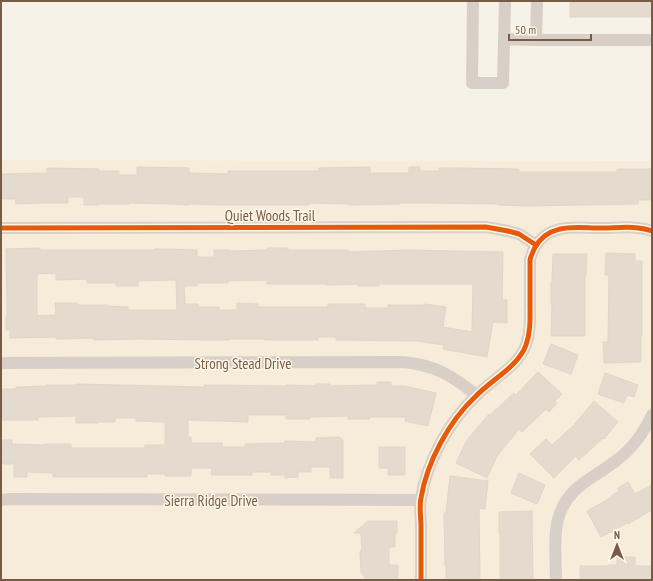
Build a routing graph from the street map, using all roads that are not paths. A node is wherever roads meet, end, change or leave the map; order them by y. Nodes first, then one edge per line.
1 (473, 1) edge
2 (505, 1) edge
3 (537, 1) edge
4 (504, 38) junction
5 (536, 40) junction
6 (652, 40) edge
7 (1, 228) edge
8 (652, 231) edge
9 (536, 245) junction
10 (1, 363) edge
11 (476, 396) junction
12 (652, 415) edge
13 (1, 500) edge
14 (421, 500) junction
15 (421, 580) edge
16 (556, 580) edge

1 - 4 street
2 - 4 street
3 - 5 street
4 - 5 street
5 - 6 street
7 - 9 street, Quiet Woods Trail
8 - 9 street
9 - 11 street
10 - 11 street, Strong Stead Drive
11 - 14 street
12 - 16 street
13 - 14 street, Sierra Ridge Drive
14 - 15 street

